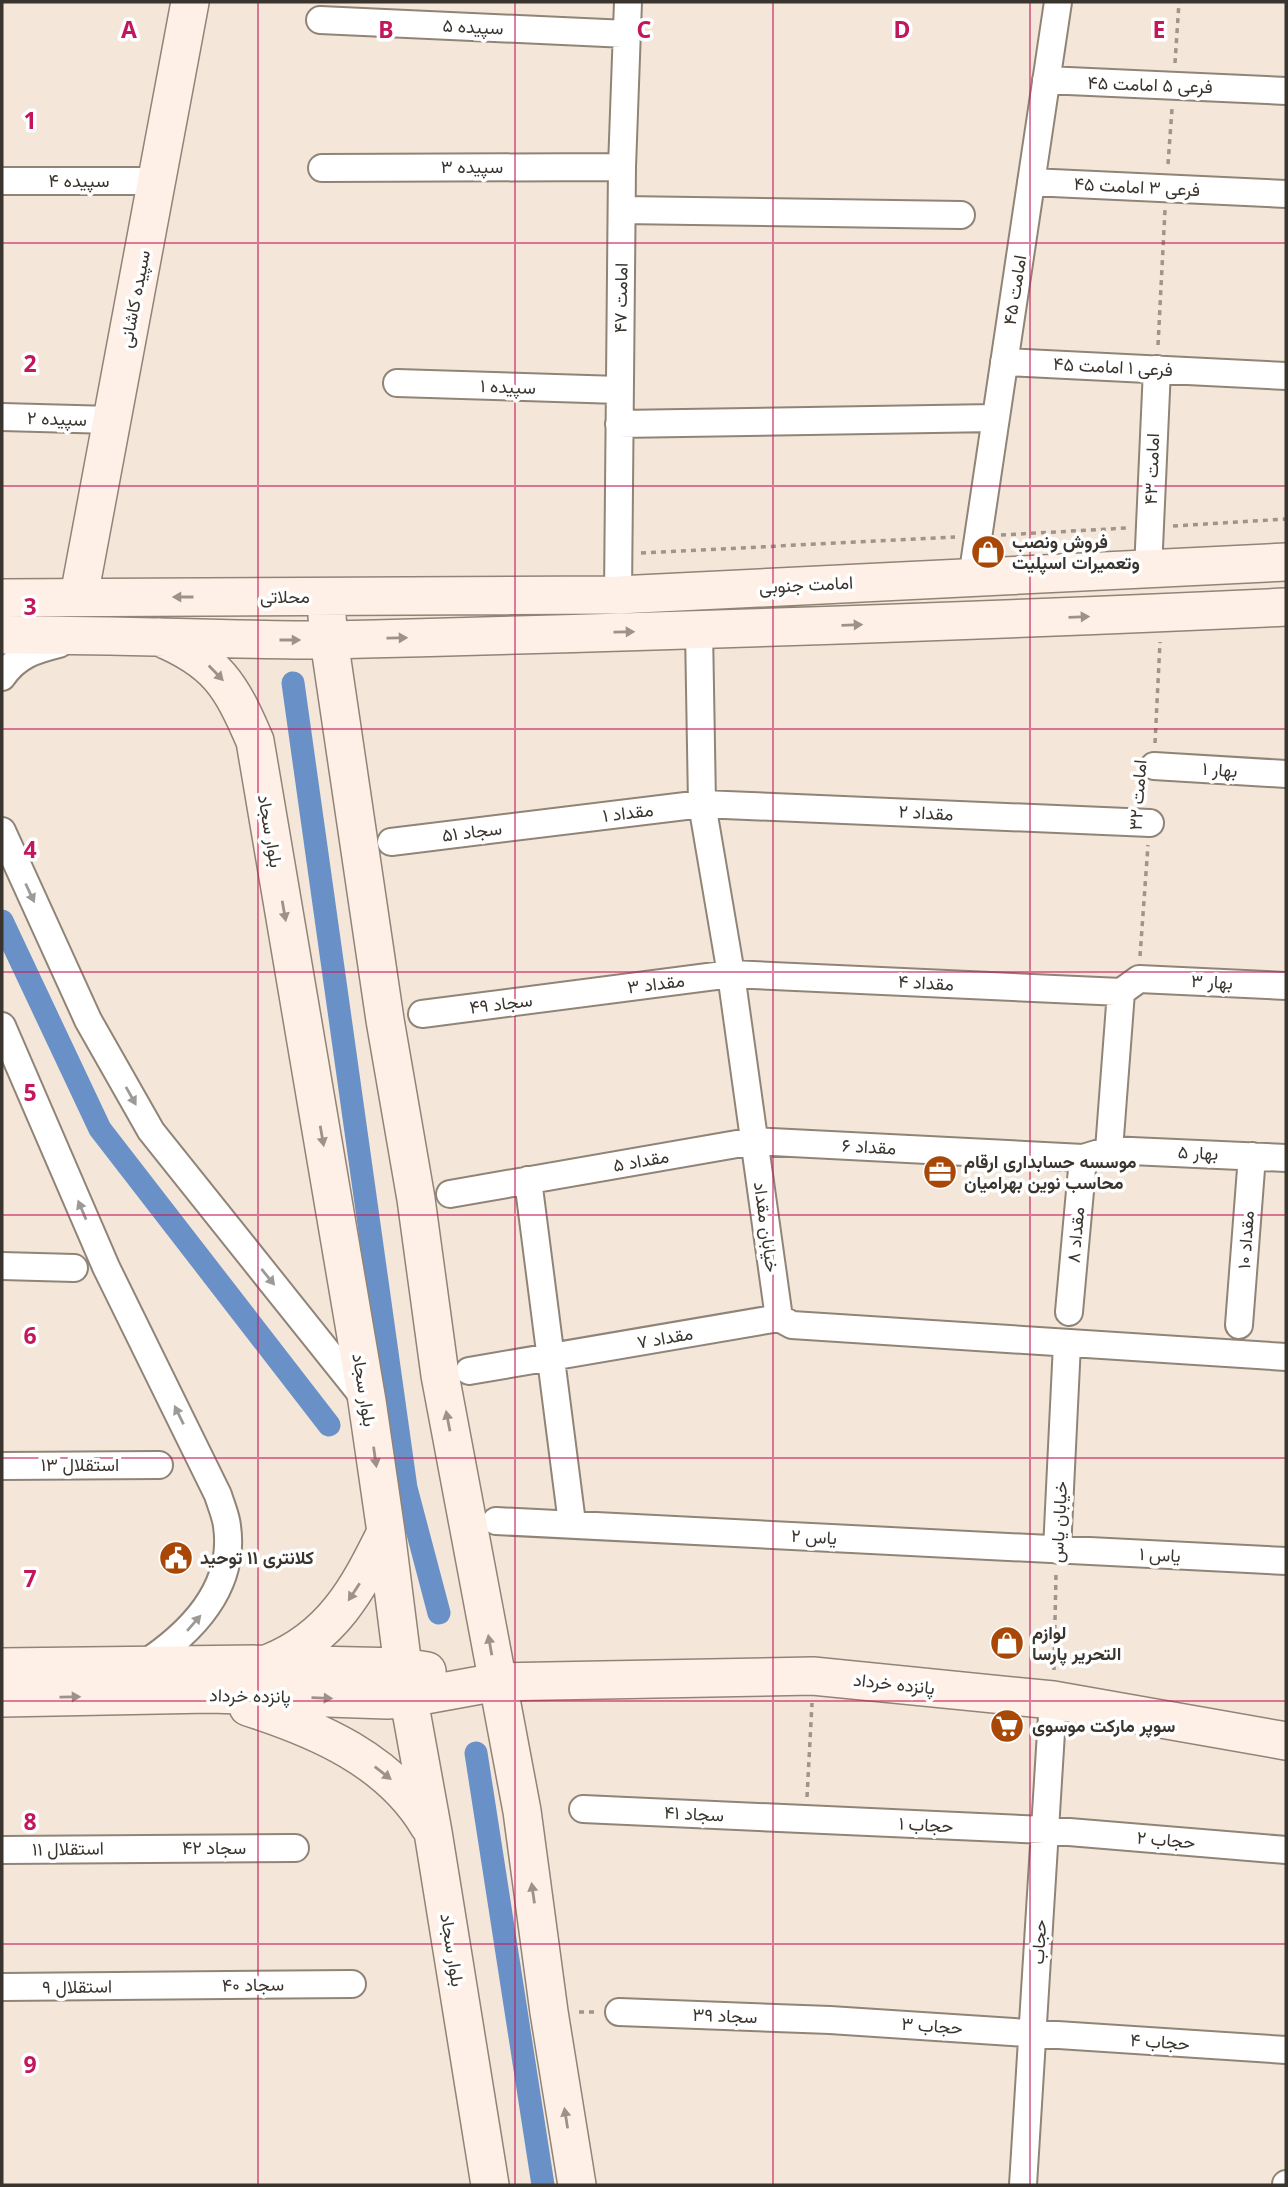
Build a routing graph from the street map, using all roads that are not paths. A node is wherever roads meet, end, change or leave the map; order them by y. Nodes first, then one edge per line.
1 (190, 2) edge
2 (628, 2) edge
3 (1058, 2) edge
4 (320, 20) dead end
5 (627, 34) junction
6 (1046, 80) junction
7 (1286, 90) edge
8 (622, 167) junction
9 (322, 168) dead end
10 (2, 181) edge
11 (157, 181) junction
12 (1031, 182) junction
13 (1286, 194) edge
14 (621, 210) junction
15 (961, 215) dead end
16 (1004, 362) junction
17 (1157, 369) junction
18 (1286, 376) edge
19 (397, 383) dead end
20 (620, 390) junction
21 (2, 417) edge
22 (995, 418) junction
23 (112, 420) junction
24 (619, 424) junction
25 (1286, 562) edge
26 (1209, 566) junction
27 (1148, 570) junction
28 (972, 578) junction
29 (696, 591) junction
30 (618, 595) junction
31 (79, 596) junction
32 (325, 597) junction
33 (2, 598) edge
34 (1286, 607) edge
35 (1211, 611) junction
36 (699, 630) junction
37 (94, 634) junction
38 (2, 635) edge
39 (159, 637) junction
40 (329, 640) junction
41 (2, 677) edge
42 (1154, 766) road end
43 (1286, 774) edge
44 (702, 804) junction
45 (553, 822) joint
46 (1150, 823) road end
47 (2, 831) edge
48 (391, 842) dead end
49 (731, 974) junction
50 (1130, 985) junction
51 (1286, 986) edge
52 (580, 994) joint
53 (422, 1014) dead end
54 (2, 1026) edge
55 (754, 1141) junction
56 (1109, 1150) junction
57 (1252, 1156) junction
58 (1083, 1158) junction
59 (1286, 1158) edge
60 (528, 1180) junction
61 (450, 1194) dead end
62 (2, 1266) edge
63 (74, 1268) dead end
64 (1069, 1312) dead end
65 (779, 1318) junction
66 (1239, 1325) dead end
67 (1067, 1344) junction
68 (1286, 1357) edge
69 (551, 1359) junction
70 (469, 1371) dead end
71 (367, 1401) junction
72 (159, 1465) dead end
73 (2, 1466) edge
74 (496, 1521) dead end
75 (572, 1523) junction
76 (386, 1532) junction
77 (1057, 1550) junction
78 (1274, 1560) edge
79 (266, 1664) junction
80 (141, 1666) junction
81 (2, 1667) edge
82 (497, 1682) junction
83 (406, 1683) junction
84 (210, 1695) junction
85 (2, 1698) edge
86 (1054, 1700) junction
87 (1286, 1741) edge
88 (583, 1809) dead end
89 (806, 1819) joint
90 (1045, 1830) junction
91 (433, 1832) junction
92 (134, 1848) joint
93 (295, 1848) dead end
94 (2, 1850) edge
95 (1286, 1850) edge
96 (352, 1984) dead end
97 (153, 1986) joint
98 (2, 1987) edge
99 (619, 2012) road end
100 (830, 2020) joint
101 (1034, 2033) junction
102 (1286, 2050) edge
103 (490, 2185) edge
104 (576, 2185) edge
105 (1023, 2185) edge

1 - 11 main road, سپیده کاشانی
2 - 5 street, امامت ۴۷
3 - 6 street, امامت ۴۵
4 - 5 street, سپیده ۵
5 - 8 street, امامت ۴۷
6 - 7 street, فرعی ۵ امامت ۴۵
6 - 12 street, امامت ۴۵
8 - 9 street, سپیده ۳
8 - 14 street, امامت ۴۷
10 - 11 street, سپیده ۴
11 - 23 main road, سپیده کاشانی
12 - 13 street, فرعی ۳ امامت ۴۵
12 - 16 street, امامت ۴۵
14 - 15 street
14 - 20 street, امامت ۴۷
16 - 17 street, فرعی ۱ امامت ۴۵
16 - 22 street, امامت ۴۵
17 - 18 street, فرعی ۱ امامت ۴۵
17 - 27 street, امامت ۴۳
19 - 20 street, سپیده ۱
20 - 24 street, امامت ۴۷
21 - 23 street, سپیده ۲
22 - 24 street
22 - 28 street, امامت ۴۵
23 - 31 main road, سپیده کاشانی
24 - 30 street, امامت ۴۷
25 - 26 main road, امامت جنوبی
26 - 27 main road, امامت جنوبی
26 - 35 main road
27 - 28 main road, امامت جنوبی
28 - 29 main road, امامت جنوبی
29 - 30 main road, امامت جنوبی
29 - 36 main road
30 - 32 main road, امامت جنوبی
32 -> 31 main road, محلاتی
31 - 33 main road, محلاتی
32 - 40 main road, محلاتی
34 - 35 main road
36 -> 35 main road
40 -> 36 main road
36 - 44 street, خیابان مقداد
37 - 38 main road
37 - 39 main road
37 - 41 street
39 -> 40 main road
39 -> 71 main road, بلوار سجاد
82 -> 40 main road
42 - 43 street, بهار ۱
44 - 45 street, مقداد ۱
44 - 46 street, مقداد ۲
44 - 49 street, خیابان مقداد
45 - 48 street, سجاد ۵۱
47 -> 71 street
49 - 50 street, مقداد ۴
49 - 52 street, مقداد ۳
49 - 55 street, خیابان مقداد
50 - 51 street, بهار ۳
50 - 56 street
52 - 53 street, سجاد ۴۹
80 -> 54 street
55 - 58 street, مقداد ۶
55 - 60 street, مقداد ۵
55 - 65 street, خیابان مقداد
56 - 57 street, بهار ۵
56 - 58 street, مقداد ۶
57 - 59 street, بهار ۵
57 - 66 street, مقداد ۱۰
58 - 64 street, مقداد ۸
60 - 61 street, مقداد ۵
60 - 69 street
62 - 63 street
65 - 67 street
65 - 69 street, مقداد ۷
67 - 68 street
67 - 77 street, خیابان یاس
69 - 70 street, مقداد ۷
69 - 75 street
71 -> 76 main road, بلوار سجاد
72 - 73 street, استقلال ۱۳
74 - 75 street, یاس ۲
75 - 77 street, یاس ۲
76 -> 79 main road
76 - 83 main road, بلوار سجاد
77 - 78 street, یاس ۱
79 - 80 main road, پانزده خرداد
79 - 83 main road, پانزده خرداد
80 - 81 main road, پانزده خرداد
82 - 83 main road, پانزده خرداد
82 - 86 main road, پانزده خرداد
104 -> 82 main road
84 -> 83 main road, پانزده خرداد
83 - 91 main road, بلوار سجاد
85 -> 84 main road, پانزده خرداد
84 -> 91 main road
86 - 87 main road, پانزده خرداد
86 - 90 street, حجاب
88 - 89 street, سجاد ۴۱
89 - 90 street, حجاب ۱
90 - 95 street, حجاب ۲
90 - 101 street, حجاب
91 - 103 main road, بلوار سجاد
92 - 93 street, سجاد ۴۲
92 - 94 street, استقلال ۱۱
96 - 97 street, سجاد ۴۰
97 - 98 street, استقلال ۹
99 - 100 street, سجاد ۳۹
100 - 101 street, حجاب ۳
101 - 102 street, حجاب ۴
101 - 105 street, حجاب

